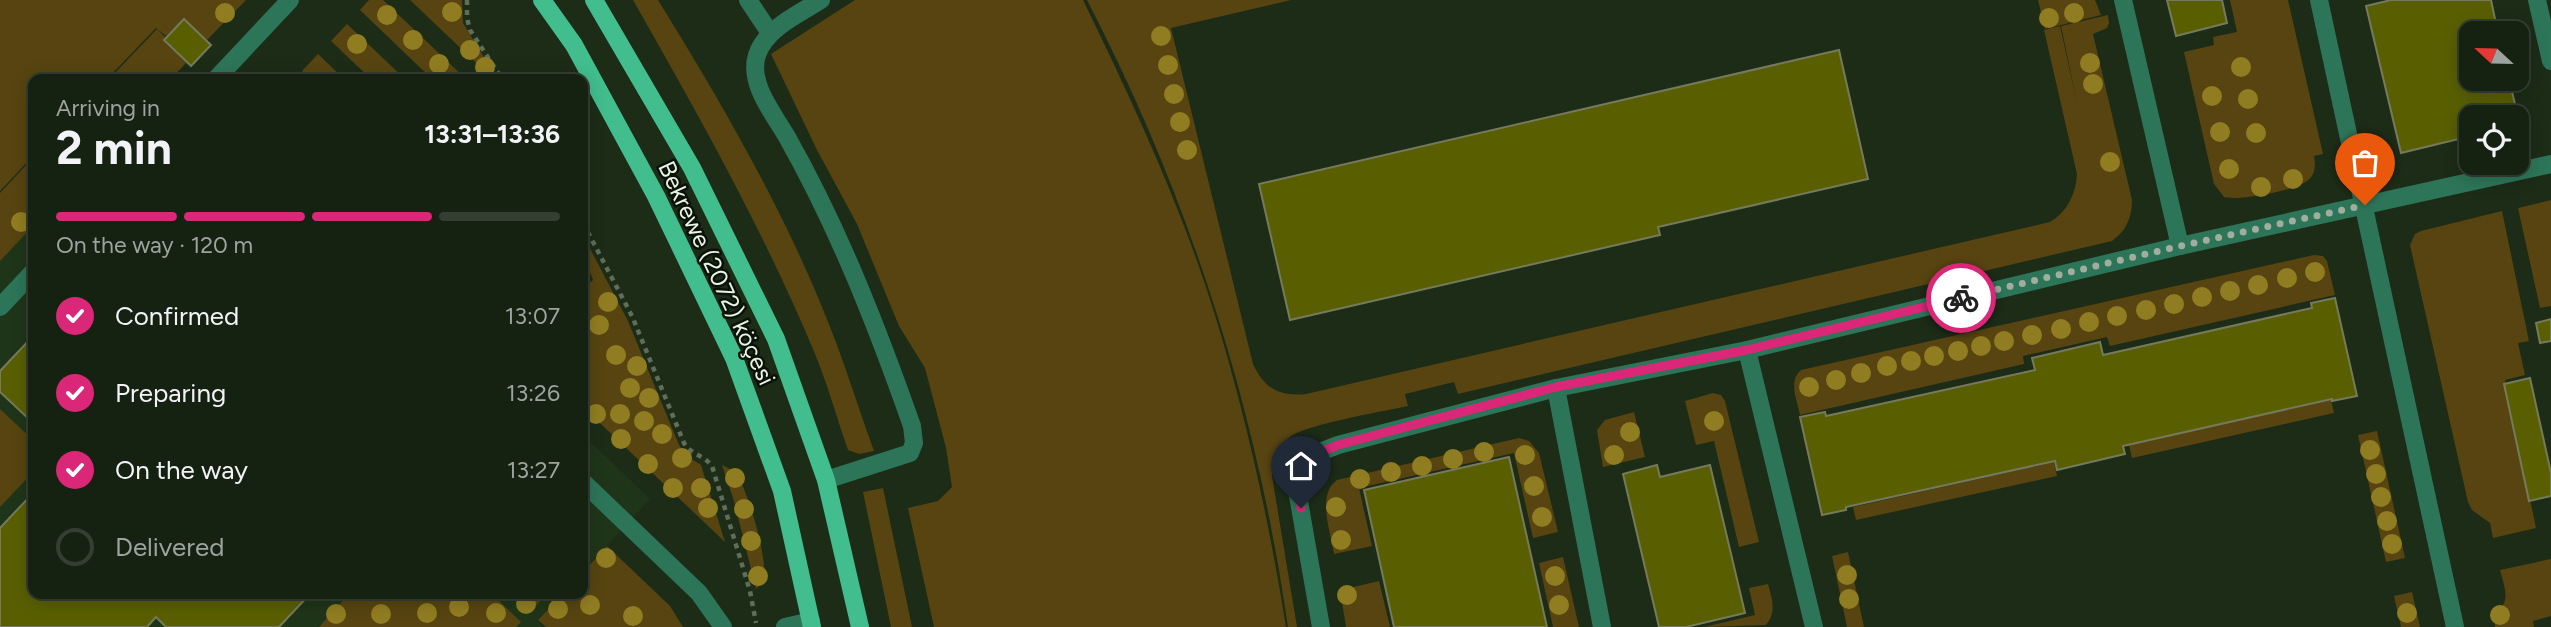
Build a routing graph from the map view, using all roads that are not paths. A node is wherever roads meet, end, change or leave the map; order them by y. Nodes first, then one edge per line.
1 (290, 0) edge
2 (542, 0) edge
3 (594, 0) edge
4 (748, 0) edge
5 (821, 0) edge
6 (2123, 0) edge
7 (2319, 0) edge
8 (2537, 0) edge
9 (770, 33) junction
10 (2551, 61) edge
11 (221, 74) edge
12 (2551, 164) edge
13 (2365, 205) junction
14 (2180, 246) junction
15 (28, 277) edge
16 (0, 307) edge
17 (1747, 350) junction
18 (1556, 387) junction
19 (826, 480) junction
20 (588, 487) edge
21 (811, 624) edge
22 (723, 627) edge
23 (785, 627) edge
24 (860, 627) edge
25 (1321, 627) edge
26 (1602, 627) edge
27 (1814, 627) edge
28 (2455, 627) edge

1 - 11 lane
2 - 21 main road, Bekrewe (2072) köçesi
3 - 19 main road, Bekrewe (2072) köçesi
4 - 9 lane
5 - 9 lane
6 - 14 lane
7 - 13 lane
8 - 10 lane
9 - 19 lane
12 - 13 lane
13 - 14 lane
13 - 28 lane
14 - 17 lane
15 - 16 lane
17 - 18 lane
17 - 27 lane
18 - 25 lane
18 - 26 lane
19 - 24 main road, Bekrewe (2072) köçesi
20 - 22 lane
21 - 23 lane

